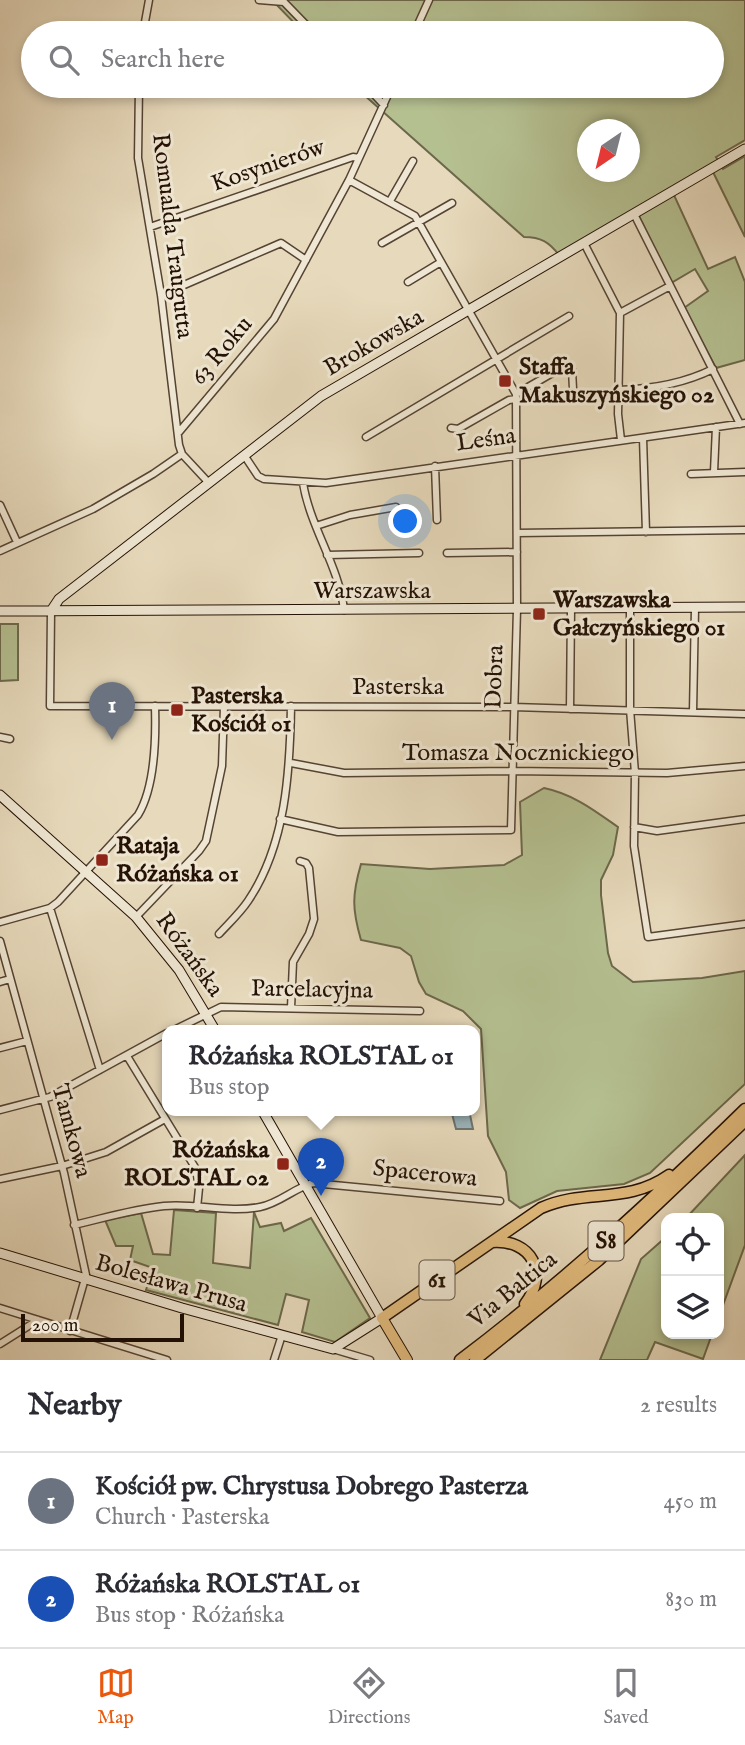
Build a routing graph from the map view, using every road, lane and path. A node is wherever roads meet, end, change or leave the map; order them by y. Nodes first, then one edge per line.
1 (149, 0) edge
2 (259, 0) edge
3 (429, 0) edge
4 (283, 1) edge
5 (145, 21) edge
6 (302, 21) edge
7 (419, 21) edge
8 (139, 98) edge
9 (377, 98) edge
10 (387, 98) edge
11 (384, 105) junction
12 (745, 149) edge
13 (359, 158) junction
14 (413, 161) dead end
15 (349, 180) junction
16 (390, 201) junction
17 (452, 203) dead end
18 (635, 214) junction
19 (418, 222) junction
20 (150, 227) junction
21 (383, 243) dead end
22 (584, 243) junction
23 (306, 260) junction
24 (441, 262) junction
25 (408, 282) dead end
26 (670, 286) junction
27 (161, 295) junction
28 (469, 310) junction
29 (620, 313) junction
30 (569, 316) dead end
31 (496, 357) junction
32 (713, 369) junction
33 (573, 389) dead end
34 (619, 390) junction
35 (516, 397) junction
36 (742, 423) edge
37 (716, 427) junction
38 (451, 428) dead end
39 (179, 432) junction
40 (366, 437) dead end
41 (643, 438) junction
42 (621, 440) junction
43 (182, 453) junction
44 (244, 455) junction
45 (516, 455) junction
46 (435, 466) junction
47 (714, 472) junction
48 (745, 472) edge
49 (691, 474) dead end
50 (208, 482) junction
51 (303, 483) junction
52 (0, 505) edge
53 (396, 507) dead end
54 (438, 520) dead end
55 (316, 526) junction
56 (745, 530) edge
57 (646, 532) junction
58 (517, 533) junction
59 (17, 542) junction
60 (0, 551) edge
61 (516, 552) junction
62 (419, 553) dead end
63 (447, 553) dead end
64 (327, 555) junction
65 (745, 607) edge
66 (571, 608) junction
67 (630, 608) junction
68 (695, 608) junction
69 (517, 609) junction
70 (344, 610) junction
71 (0, 611) edge
72 (51, 611) junction
73 (155, 706) junction
74 (224, 706) junction
75 (291, 706) junction
76 (513, 708) junction
77 (570, 709) junction
78 (629, 709) junction
79 (693, 712) junction
80 (745, 714) edge
81 (0, 737) edge
82 (9, 740) dead end
83 (290, 763) junction
84 (745, 766) edge
85 (512, 771) junction
86 (635, 773) junction
87 (0, 794) edge
88 (280, 819) junction
89 (745, 819) edge
90 (634, 827) junction
91 (300, 861) dead end
92 (86, 870) junction
93 (50, 908) junction
94 (136, 917) junction
95 (0, 922) edge
96 (745, 925) edge
97 (219, 934) dead end
98 (0, 941) edge
99 (10, 979) junction
100 (0, 982) edge
101 (291, 1008) junction
102 (419, 1011) dead end
103 (205, 1013) junction
104 (183, 1025) edge
105 (212, 1025) edge
106 (162, 1036) edge
107 (27, 1041) junction
108 (0, 1048) edge
109 (127, 1056) junction
110 (100, 1070) junction
111 (43, 1099) junction
112 (745, 1109) edge
113 (0, 1110) edge
114 (162, 1114) edge
115 (163, 1116) edge
116 (265, 1116) edge
117 (165, 1119) junction
118 (745, 1121) edge
119 (692, 1160) junction
120 (62, 1166) junction
121 (0, 1180) edge
122 (305, 1185) junction
123 (500, 1201) dead end
124 (197, 1208) junction
125 (74, 1225) junction
126 (492, 1242) junction
127 (0, 1253) edge
128 (86, 1280) junction
129 (0, 1308) edge
130 (515, 1317) junction
131 (382, 1318) junction
132 (38, 1320) junction
133 (70, 1331) junction
134 (282, 1335) junction
135 (0, 1344) edge
136 (333, 1349) junction
137 (167, 1360) edge
138 (274, 1360) edge
139 (370, 1360) edge
140 (407, 1360) edge
141 (460, 1360) edge
142 (475, 1360) edge

1 - 5 street
2 - 4 street
3 - 7 street
4 - 6 street
8 - 20 street, Romualda Traugutta
9 - 11 street
10 - 11 street, 63 Roku
11 - 13 street, 63 Roku
12 - 18 street, Brokowska
13 - 15 street, 63 Roku
13 - 20 street, Kosynierów
14 - 16 street
15 - 16 street
15 - 23 street, 63 Roku
16 - 19 street
17 - 19 street
18 - 22 street, Brokowska
18 - 26 street
19 - 21 street
19 - 24 street
20 - 27 street, Romualda Traugutta
22 - 28 street, Brokowska
22 - 29 street
23 - 27 street
23 - 39 street, 63 Roku
24 - 25 street
24 - 28 street
26 - 29 street
26 - 32 street
27 - 39 street, Romualda Traugutta
28 - 31 street
28 - 44 street, Brokowska
29 - 34 street
30 - 31 street
31 - 35 street
31 - 40 street
32 - 34 street
32 - 36 street
33 - 35 street
34 - 42 street
35 - 38 street
35 - 45 street, Dobra
36 - 37 street, Leśna
37 - 41 street, Leśna
37 - 47 street
39 - 43 street
41 - 42 street, Leśna
41 - 57 street
42 - 45 street, Leśna
43 - 50 street
43 - 59 street
44 - 50 street, Brokowska
44 - 51 street, Leśna
45 - 46 street, Leśna
45 - 58 street, Dobra
46 - 51 street, Leśna
46 - 54 street
47 - 48 street
47 - 49 street
50 - 72 street, Brokowska
51 - 55 street
52 - 59 street
53 - 55 street
55 - 64 street
56 - 57 street
57 - 58 street
58 - 61 street, Dobra
59 - 60 street
61 - 63 street
61 - 69 street, Dobra
62 - 64 street
64 - 70 street
65 - 68 street, Warszawska
66 - 67 street, Warszawska
66 - 69 street, Warszawska
66 - 77 street
67 - 68 street, Warszawska
67 - 78 street
68 - 79 street
69 - 70 street, Warszawska
69 - 76 street, Dobra
70 - 72 street, Warszawska
71 - 72 street, Warszawska
72 - 73 street, Pasterska
73 - 74 street, Pasterska
73 - 92 street
74 - 75 street, Pasterska
74 - 94 street
75 - 76 street, Pasterska
75 - 83 street
76 - 77 street, Pasterska
76 - 85 street, Dobra
77 - 78 street, Pasterska
78 - 79 street, Pasterska
78 - 86 street
79 - 80 street, Pasterska
81 - 82 street
83 - 85 street, Tomasza Nocznickiego
83 - 88 street
84 - 86 street, Tomasza Nocznickiego
85 - 86 street, Tomasza Nocznickiego
85 - 88 street, Dobra
86 - 90 street
87 - 92 street, Różańska
88 - 97 street
89 - 90 street
90 - 96 street
91 - 101 street
92 - 93 street
92 - 94 street, Różańska
93 - 95 street
93 - 110 street
94 - 103 street, Różańska
98 - 99 street, Tamkowa
99 - 100 street
99 - 107 street, Tamkowa
101 - 102 street, Parcelacyjna
101 - 103 street, Parcelacyjna
103 - 104 street, Parcelacyjna
103 - 105 street, Różańska
106 - 109 street
107 - 108 street
107 - 111 street, Tamkowa
109 - 110 street
109 - 114 street
110 - 111 street
111 - 113 street
111 - 120 street, Tamkowa
112 - 119 highway, Via Baltica / S8
115 - 117 street
116 - 122 street
117 - 120 street
117 - 124 street
118 - 142 highway, Via Baltica / S8
119 - 126 highway
119 - 130 highway, Via Baltica / S8
120 - 121 street
120 - 125 street, Tamkowa
122 - 123 street, Spacerowa
122 - 124 street
122 - 131 street
124 - 125 street
125 - 128 street, Tamkowa
126 - 130 highway
126 - 131 highway, 61
127 - 128 street, Bolesława Prusa
128 - 133 street, Tamkowa
128 - 134 street, Bolesława Prusa
129 - 132 street
130 - 141 highway, Via Baltica / S8
131 - 136 street
131 - 140 main road
132 - 133 street
132 - 135 street
133 - 137 street
134 - 136 street, Bolesława Prusa
134 - 138 street
136 - 139 street, Bolesława Prusa

